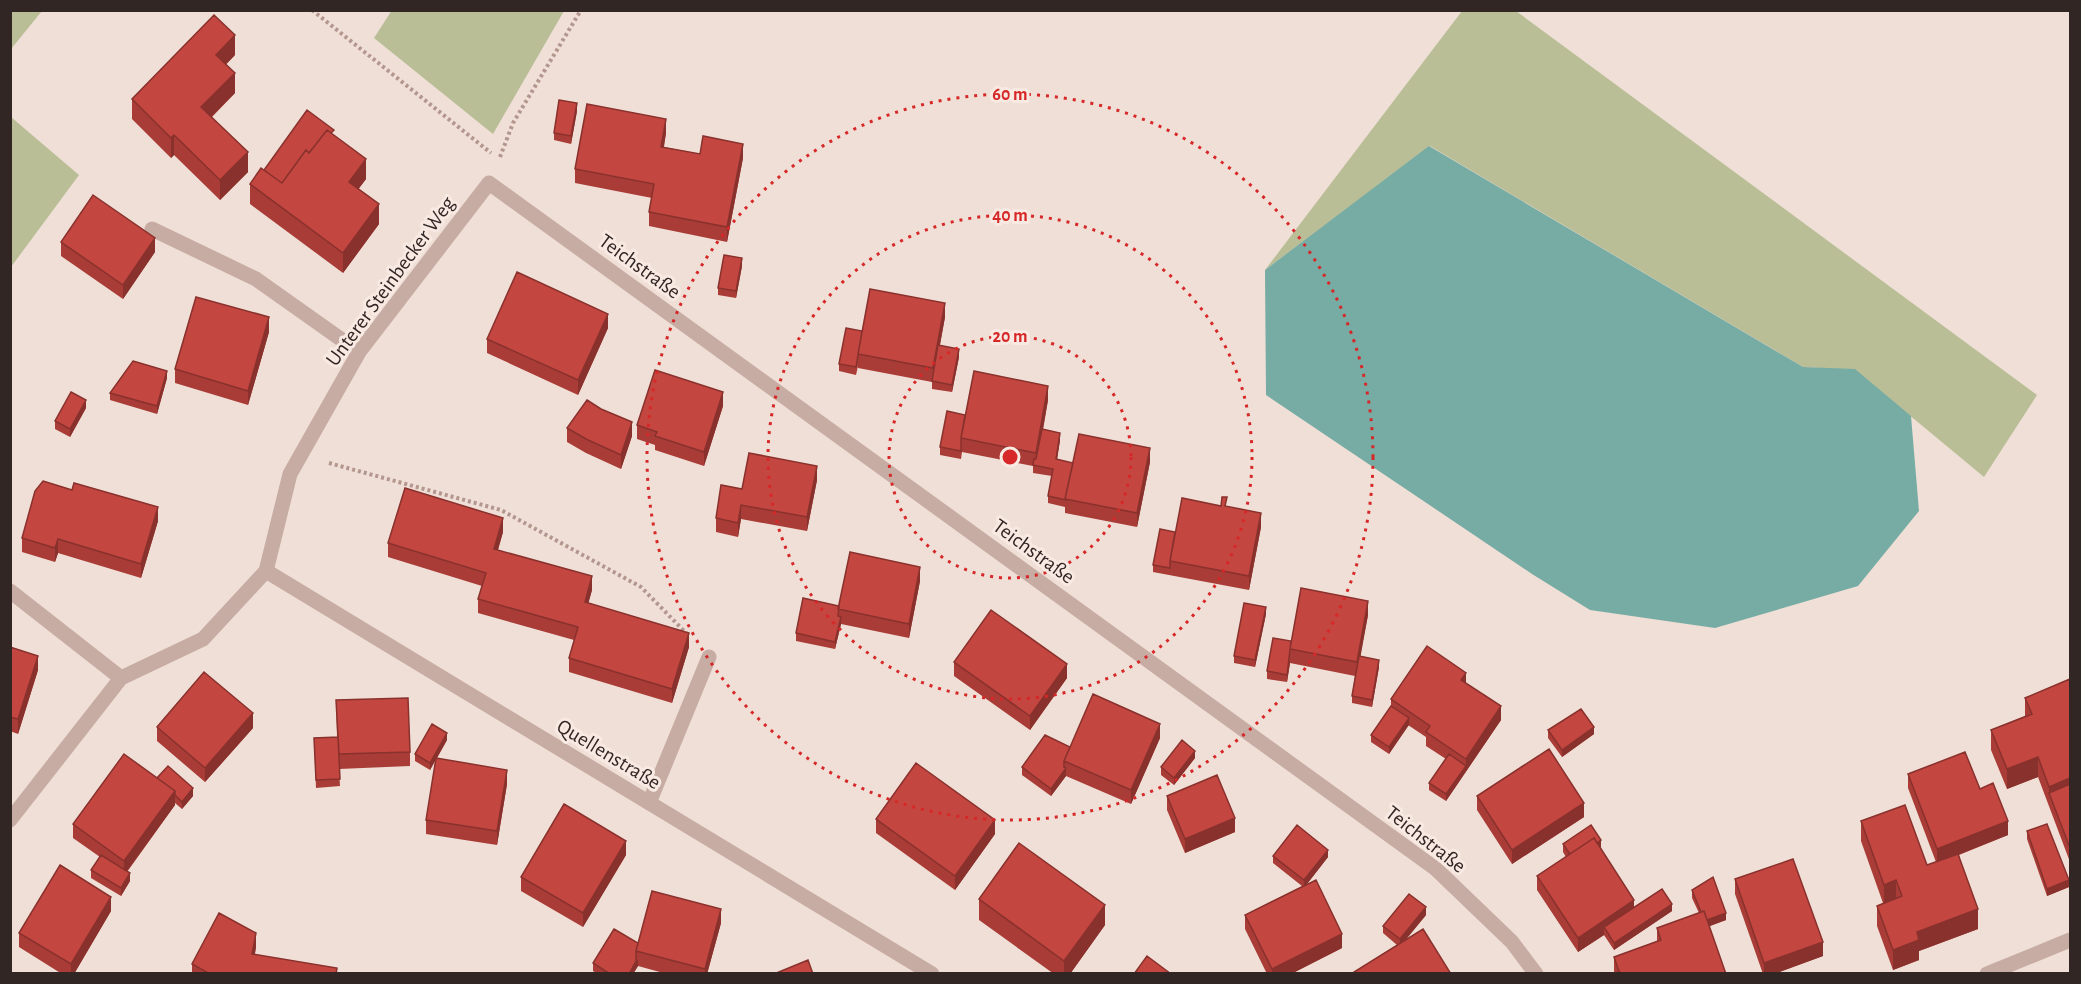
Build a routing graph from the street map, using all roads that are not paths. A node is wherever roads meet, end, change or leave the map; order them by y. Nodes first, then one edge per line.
1 (489, 183) joint
2 (152, 229) dead end
3 (359, 352) junction
4 (266, 571) junction
5 (10, 591) edge
6 (709, 657) road end
7 (121, 678) junction
8 (649, 803) junction
9 (10, 820) edge
10 (2070, 940) edge
11 (932, 974) edge
12 (1536, 974) edge
13 (1987, 974) edge

1 - 3 street, Unterer Steinbecker Weg
1 - 12 street, Teichstraße
2 - 3 street
3 - 4 street, Unterer Steinbecker Weg
4 - 7 street, Unterer Steinbecker Weg
4 - 8 street, Quellenstraße
5 - 7 street
6 - 8 street
7 - 9 street, Unterer Steinbecker Weg
8 - 11 street, Quellenstraße
10 - 13 street

